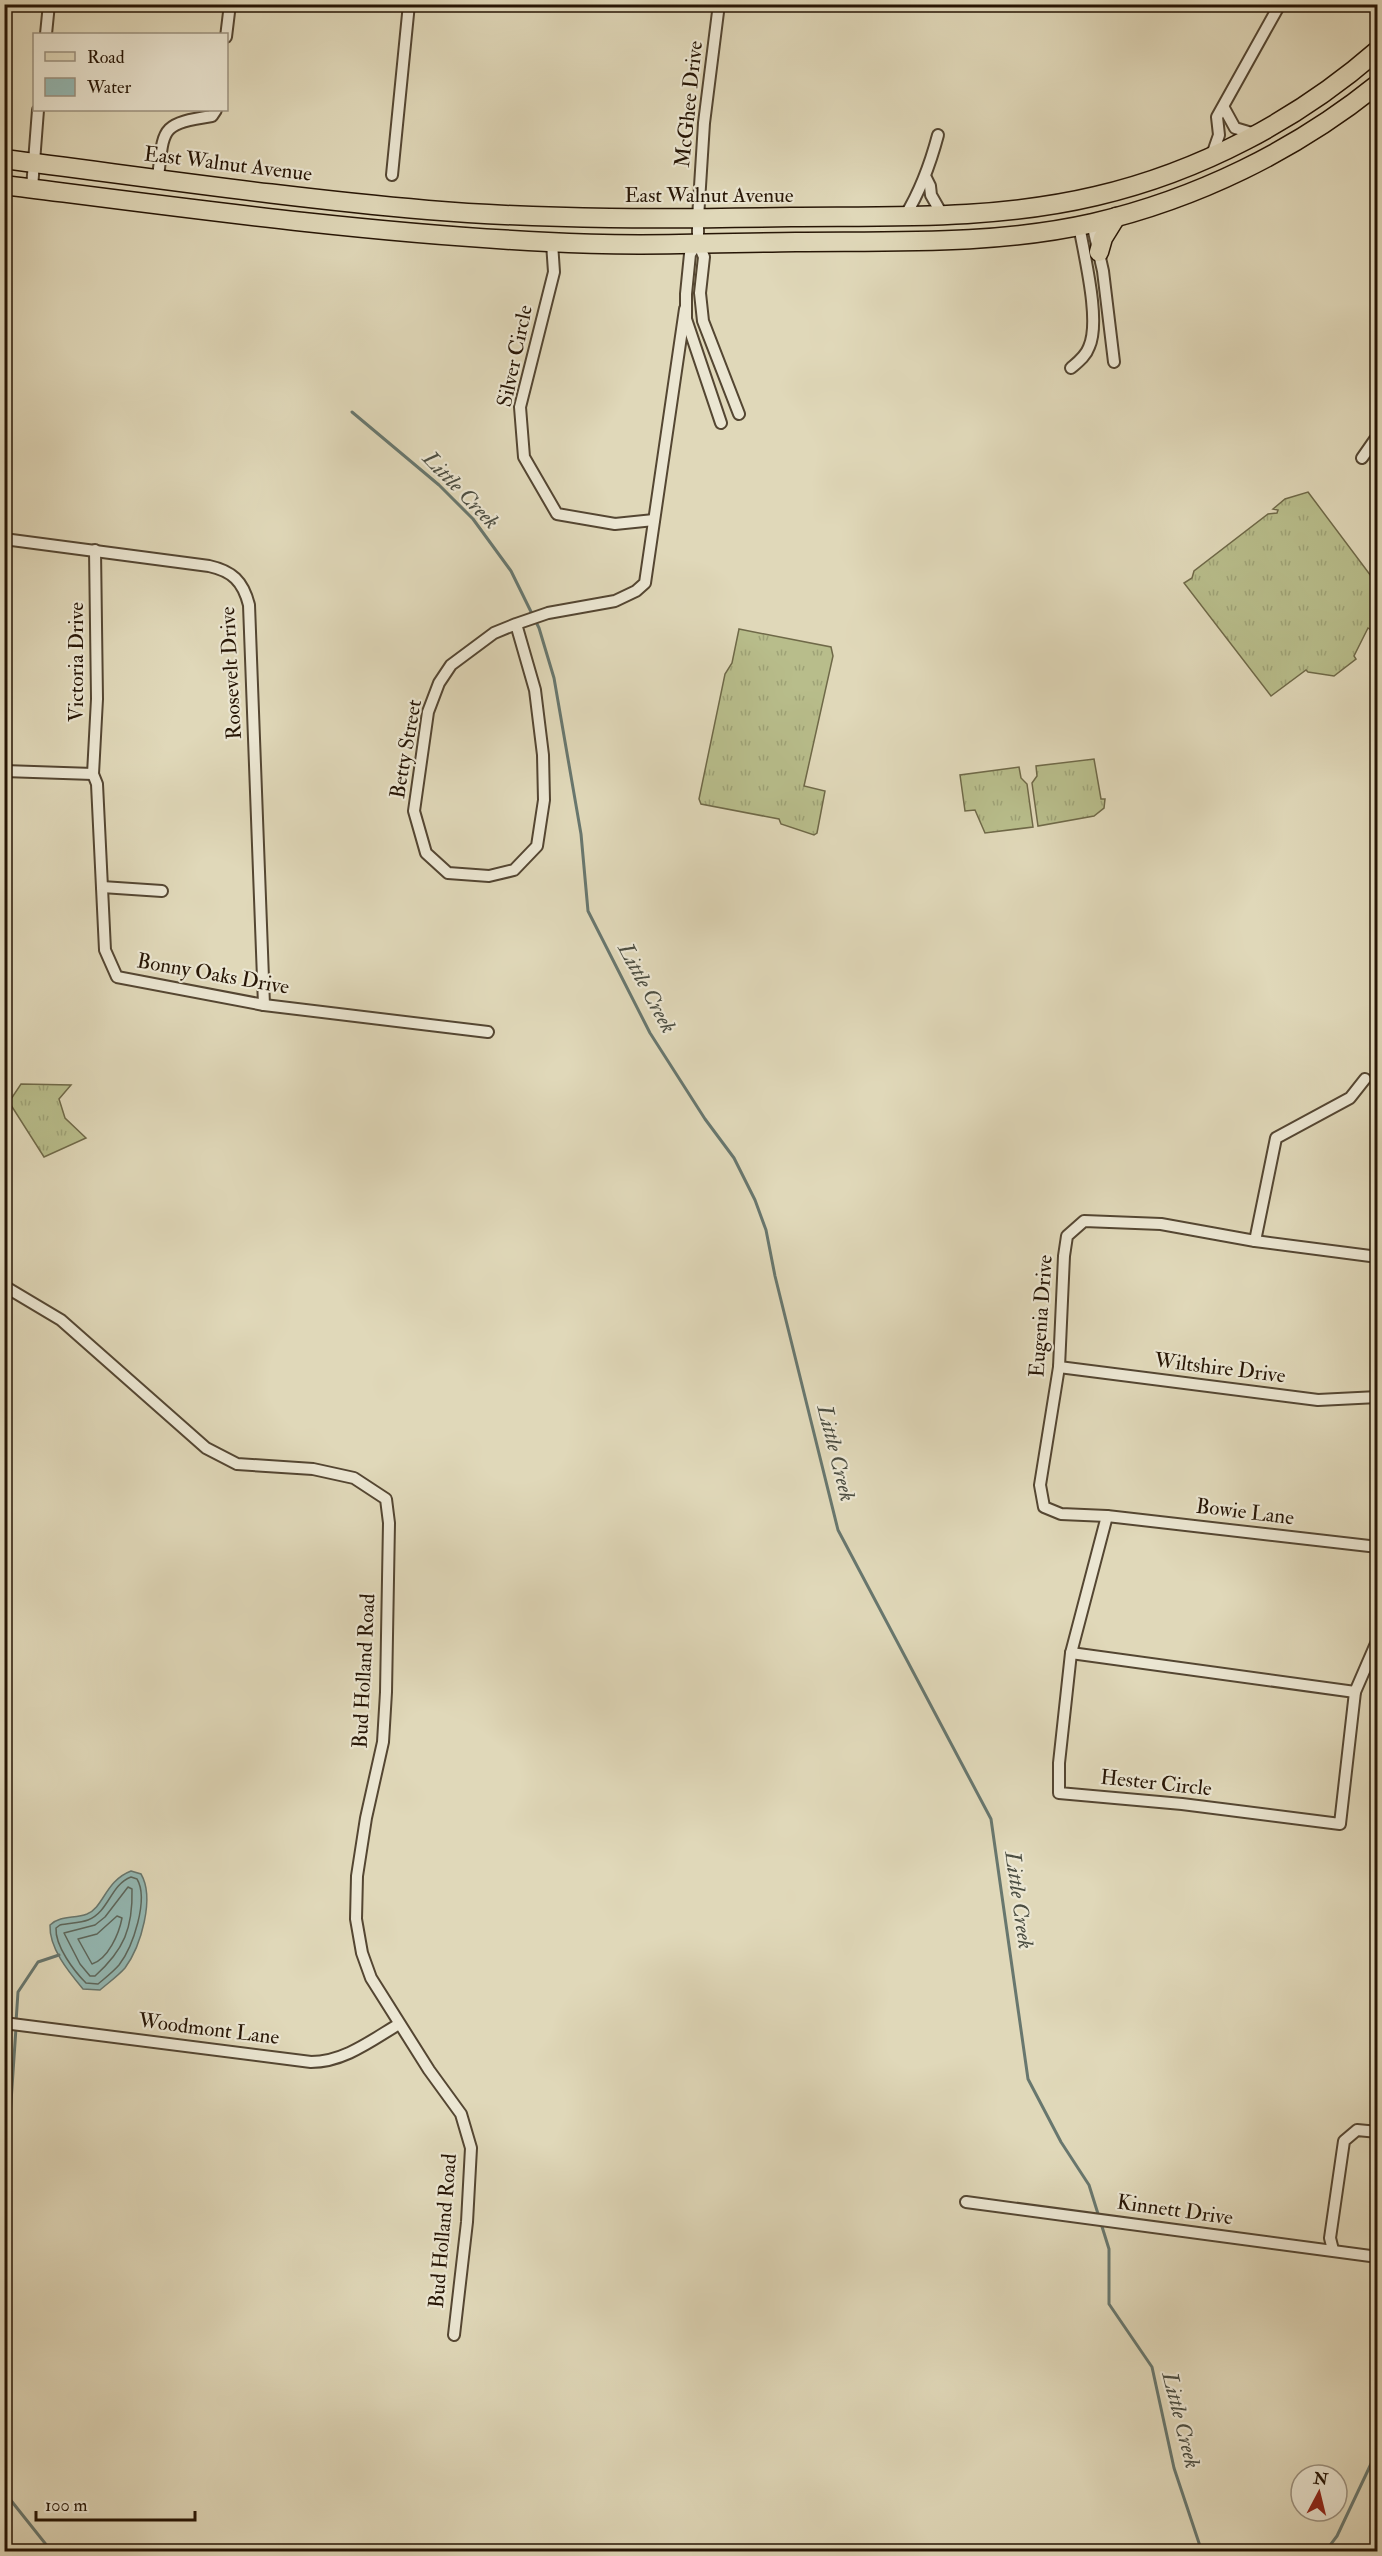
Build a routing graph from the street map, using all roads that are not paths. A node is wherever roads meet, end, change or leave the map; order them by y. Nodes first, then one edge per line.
1 (49, 4) edge
2 (230, 4) edge
3 (409, 4) edge
4 (719, 4) edge
5 (1280, 4) edge
6 (46, 33) edge
7 (226, 33) edge
8 (1377, 51) edge
9 (1377, 84) edge
10 (1224, 108) junction
11 (38, 111) edge
12 (215, 111) edge
13 (1255, 134) junction
14 (938, 135) dead end
15 (1212, 155) junction
16 (4, 159) edge
17 (33, 163) junction
18 (392, 175) dead end
19 (158, 177) junction
20 (926, 178) junction
21 (4, 185) edge
22 (32, 188) junction
23 (905, 216) junction
24 (943, 216) junction
25 (1116, 217) junction
26 (698, 218) junction
27 (1085, 224) junction
28 (552, 243) junction
29 (698, 243) junction
30 (1099, 252) junction
31 (685, 309) junction
32 (1114, 362) dead end
33 (1071, 368) dead end
34 (739, 414) dead end
35 (721, 423) dead end
36 (1377, 435) edge
37 (1362, 458) dead end
38 (654, 520) junction
39 (4, 539) edge
40 (95, 550) junction
41 (516, 624) junction
42 (4, 771) edge
43 (93, 774) junction
44 (102, 887) junction
45 (162, 891) dead end
46 (264, 1005) junction
47 (488, 1032) dead end
48 (1365, 1079) dead end
49 (1255, 1241) junction
50 (1377, 1257) edge
51 (4, 1286) edge
52 (1059, 1367) junction
53 (1377, 1397) edge
54 (1107, 1516) junction
55 (1377, 1547) edge
56 (1377, 1639) edge
57 (1071, 1653) junction
58 (1355, 1692) junction
59 (4, 2022) edge
60 (399, 2024) junction
61 (1377, 2132) edge
62 (966, 2202) dead end
63 (1333, 2250) junction
64 (1377, 2257) edge
65 (454, 2335) dead end

1 - 6 street
2 - 7 street
3 - 18 street
4 - 26 street, McGhee Drive
5 - 10 street
8 - 13 main road, East Walnut Avenue
9 - 25 main road
10 - 13 street
10 - 15 street
11 - 17 street
12 - 19 street
13 - 15 main road, East Walnut Avenue
14 - 20 street
15 - 24 main road, East Walnut Avenue
16 - 17 main road, East Walnut Avenue
17 - 19 main road, East Walnut Avenue
17 - 22 street
19 - 26 main road, East Walnut Avenue
20 - 23 street
20 - 24 street
21 - 22 main road
22 - 28 main road
23 - 24 main road, East Walnut Avenue
23 - 26 main road, East Walnut Avenue
25 - 27 main road
25 - 30 main road
26 - 29 street, McGhee Drive
27 - 29 main road
27 - 30 street
27 - 33 street
28 - 29 main road
28 - 38 street, Silver Circle
29 - 31 street, Betty Street
29 - 34 street
30 - 32 street
31 - 35 street
31 - 38 street, Betty Street
36 - 37 street
38 - 41 street, Betty Street
39 - 40 street, Roosevelt Drive
40 - 43 street, Victoria Drive
40 - 46 street, Roosevelt Drive
41 - 41 street, Betty Street
42 - 43 street
43 - 44 street, Bonny Oaks Drive
44 - 45 street
44 - 46 street, Bonny Oaks Drive
46 - 47 street, Bonny Oaks Drive
48 - 49 street
49 - 50 street, Eugenia Drive
49 - 52 street, Eugenia Drive
51 - 60 street, Bud Holland Road
52 - 53 street, Wiltshire Drive
52 - 54 street, Eugenia Drive
54 - 55 street, Bowie Lane
54 - 57 street, Hester Circle
56 - 58 street, Hester Circle
57 - 58 street
57 - 58 street, Hester Circle
59 - 60 street, Woodmont Lane
60 - 65 street, Bud Holland Road
61 - 63 street
62 - 63 street, Kinnett Drive
63 - 64 street, Kinnett Drive

